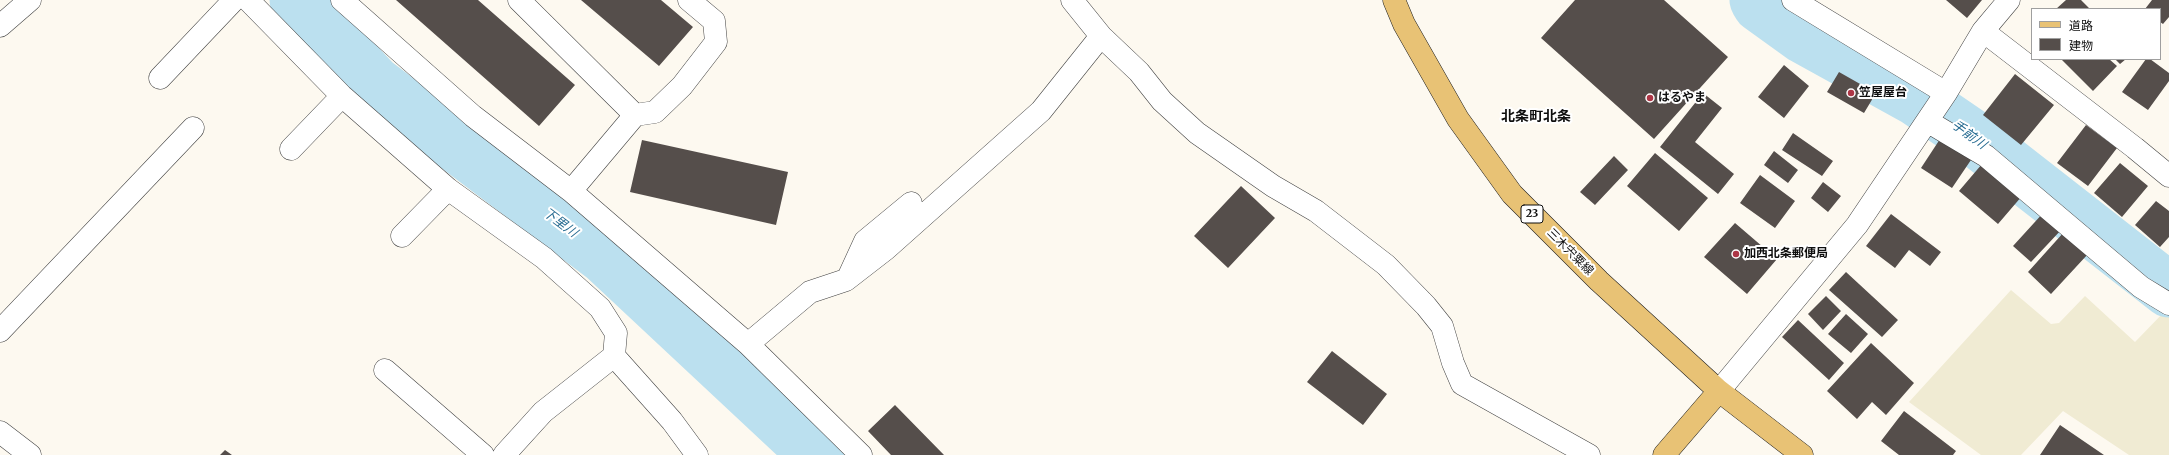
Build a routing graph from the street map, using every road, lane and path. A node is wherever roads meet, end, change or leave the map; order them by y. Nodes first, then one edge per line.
1 (30, 0) edge
2 (234, 0) edge
3 (248, 0) edge
4 (342, 0) edge
5 (519, 0) edge
6 (689, 0) edge
7 (1072, 0) edge
8 (1394, 0) edge
9 (1793, 0) edge
10 (2009, 0) edge
11 (0, 26) edge
12 (1983, 32) junction
13 (1100, 36) junction
14 (160, 78) dead end
15 (1946, 93) junction
16 (342, 96) junction
17 (635, 116) junction
18 (1927, 121) junction
19 (193, 128) dead end
20 (291, 149) dead end
21 (2169, 176) edge
22 (448, 189) junction
23 (571, 191) junction
24 (912, 203) dead end
25 (402, 236) dead end
26 (846, 280) junction
27 (2169, 304) edge
28 (0, 331) edge
29 (748, 344) junction
30 (614, 356) junction
31 (385, 370) dead end
32 (1719, 391) junction
33 (0, 432) edge
34 (30, 455) edge
35 (483, 455) edge
36 (504, 455) edge
37 (697, 455) edge
38 (861, 455) edge
39 (1589, 455) edge
40 (1664, 455) edge
41 (1802, 455) edge

1 - 11 street
2 - 14 street
3 - 16 street
4 - 23 street
5 - 17 street
6 - 17 street
7 - 13 street
8 - 32 main road, 三木宍粟線 / 23
9 - 15 street
10 - 12 street
12 - 15 street
12 - 21 street
13 - 26 street
13 - 39 street
15 - 18 street
16 - 20 street
16 - 22 street
17 - 23 street
18 - 27 street
18 - 32 street
19 - 28 street
22 - 25 street
22 - 30 street
23 - 29 street
24 - 26 street
26 - 29 street
29 - 38 street
30 - 36 street
30 - 37 street
31 - 35 street
32 - 40 main road
32 - 41 main road, 三木宍粟線 / 23
33 - 34 street

